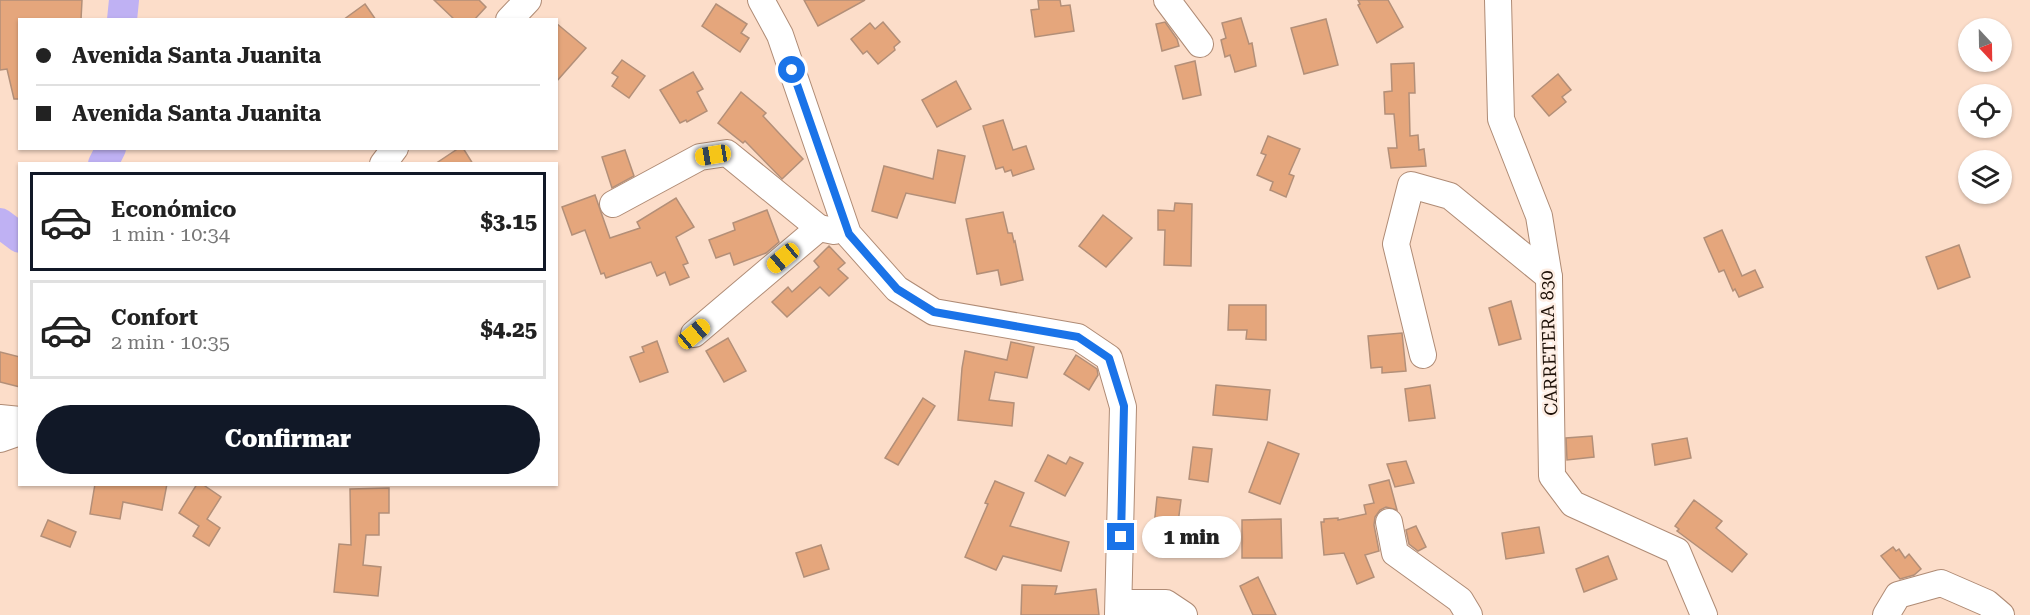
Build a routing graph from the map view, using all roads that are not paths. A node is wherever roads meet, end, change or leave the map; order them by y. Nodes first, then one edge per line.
1 (528, 0) edge
2 (761, 0) edge
3 (1167, 0) edge
4 (1498, 0) edge
5 (511, 18) edge
6 (1200, 44) dead end
7 (613, 204) dead end
8 (819, 228) junction
9 (849, 234) junction
10 (1549, 277) junction
11 (694, 334) dead end
12 (1423, 356) dead end
13 (0, 418) edge
14 (18, 420) edge
15 (18, 433) edge
16 (0, 439) edge
17 (1389, 522) dead end
18 (1119, 609) edge
19 (1184, 615) edge
20 (1469, 615) edge
21 (1704, 615) edge
22 (1886, 615) edge
23 (2001, 615) edge

1 - 5 street
2 - 9 street
3 - 6 street
4 - 10 street, CARRETERA 830
7 - 8 street
8 - 9 street
8 - 11 street
9 - 18 street
10 - 12 street
10 - 21 street, CARRETERA 830
13 - 14 street
15 - 16 street
17 - 20 street
18 - 19 street
22 - 23 street

